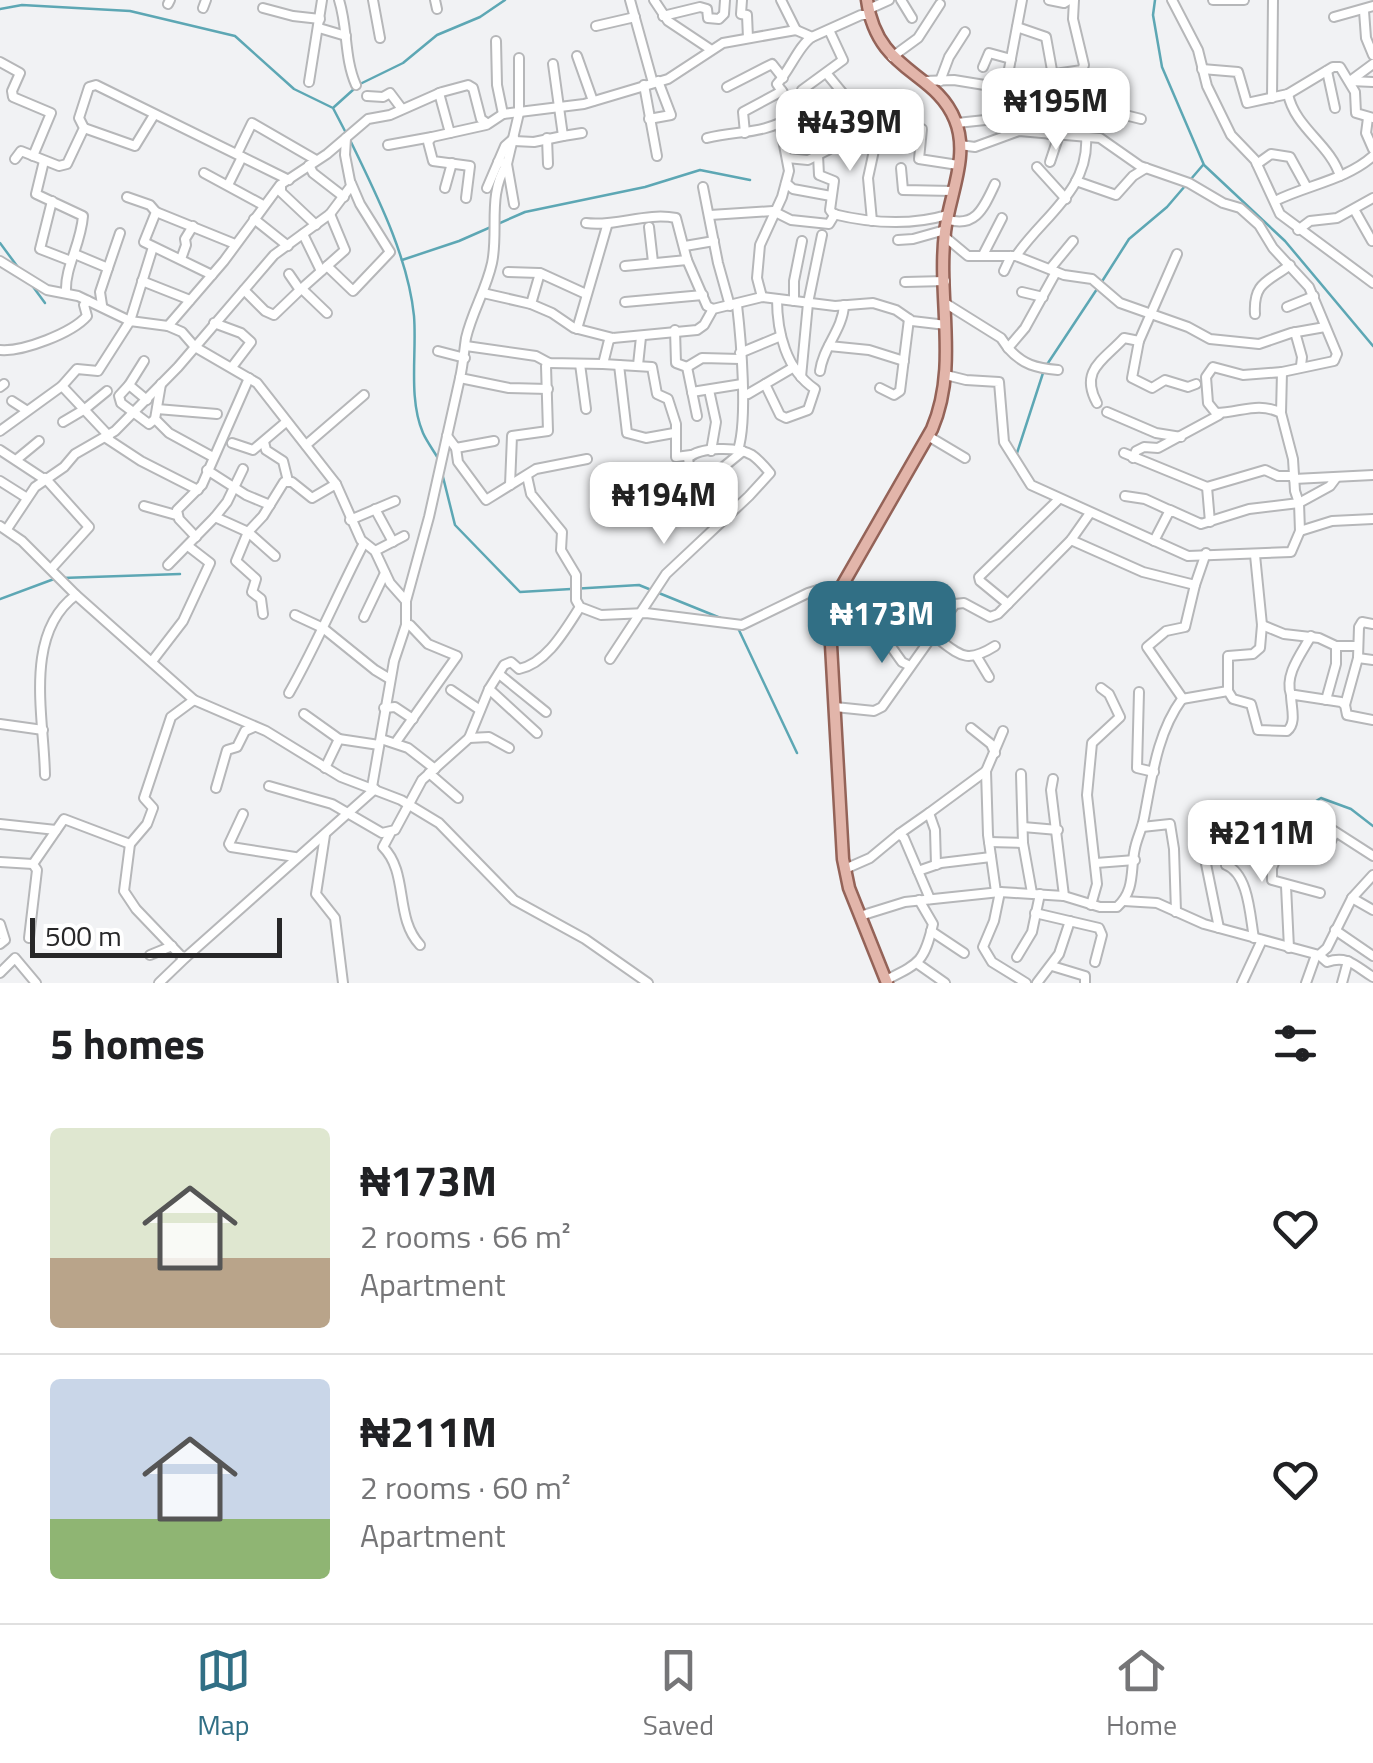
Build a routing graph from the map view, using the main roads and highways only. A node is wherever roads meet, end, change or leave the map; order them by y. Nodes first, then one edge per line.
1 (867, 9) edge
2 (887, 982) edge

1 - 2 main road

